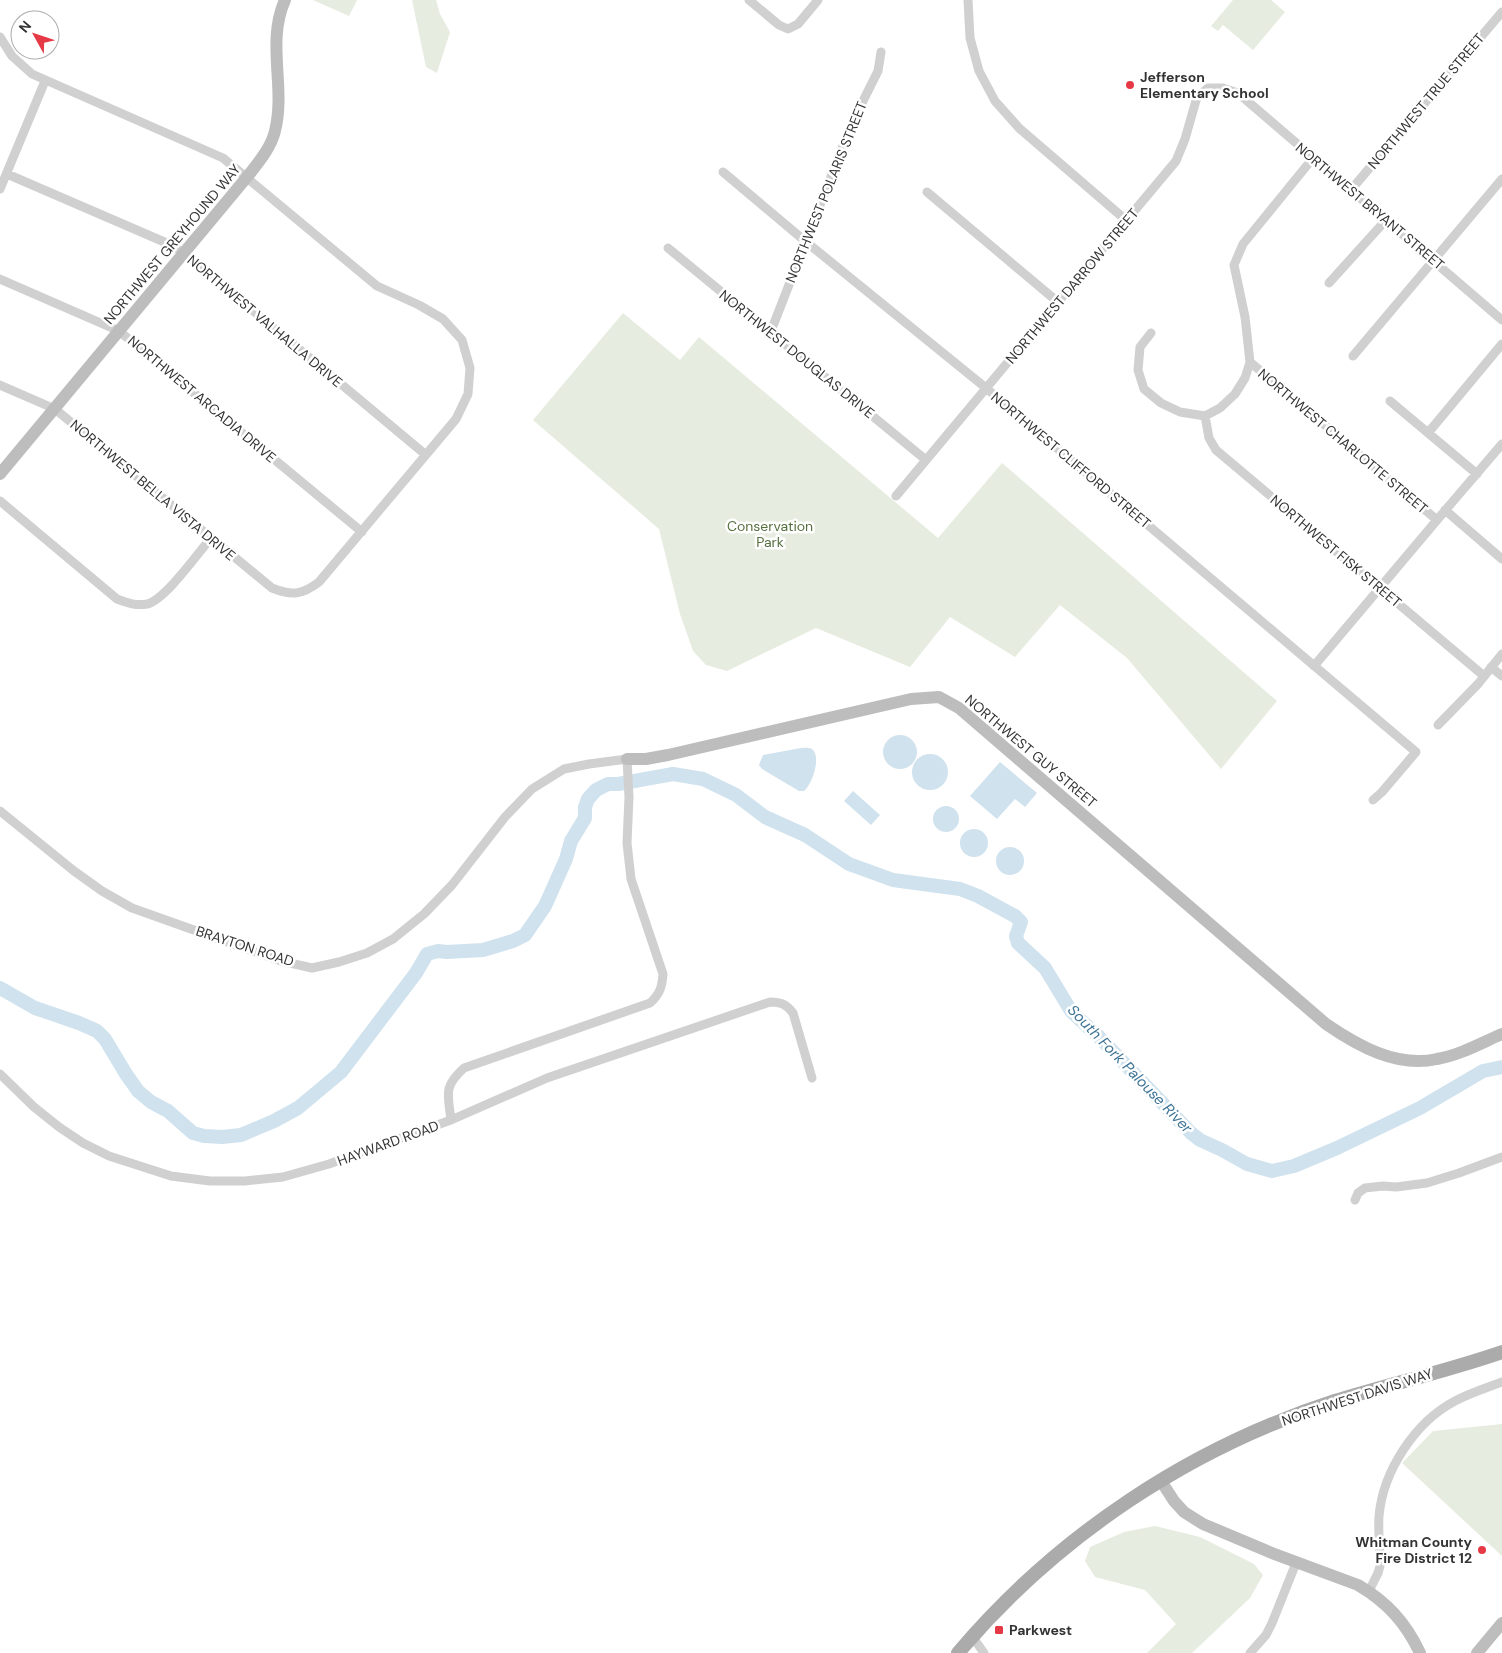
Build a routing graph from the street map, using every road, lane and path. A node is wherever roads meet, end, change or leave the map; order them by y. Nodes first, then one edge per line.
1 (285, 0) edge
2 (749, 0) edge
3 (818, 0) edge
4 (968, 0) edge
5 (1502, 12) edge
6 (0, 37) edge
7 (881, 52) dead end
8 (45, 81) junction
9 (1238, 93) joint
10 (1313, 158) junction
11 (723, 172) dead end
12 (7, 174) junction
13 (247, 177) junction
14 (1502, 179) edge
15 (0, 189) edge
16 (1350, 190) junction
17 (927, 192) dead end
18 (1386, 220) junction
19 (1127, 221) junction
20 (805, 241) junction
21 (668, 248) dead end
22 (184, 253) junction
23 (1433, 260) junction
24 (0, 279) edge
25 (1329, 283) dead end
26 (1059, 303) junction
27 (1502, 320) edge
28 (119, 331) junction
29 (770, 332) junction
30 (1151, 333) dead end
31 (1502, 344) edge
32 (1352, 356) dead end
33 (1250, 362) junction
34 (0, 385) edge
35 (986, 388) junction
36 (1390, 401) dead end
37 (55, 409) junction
38 (1205, 416) junction
39 (1428, 433) junction
40 (1502, 445) edge
41 (426, 455) junction
42 (926, 460) junction
43 (0, 474) edge
44 (1476, 474) junction
45 (896, 496) dead end
46 (0, 501) edge
47 (1445, 510) junction
48 (1437, 520) junction
49 (362, 532) junction
50 (211, 538) junction
51 (1502, 559) edge
52 (1380, 588) junction
53 (1502, 654) edge
54 (1314, 666) junction
55 (1492, 667) junction
56 (1484, 676) junction
57 (1502, 676) edge
58 (1438, 724) dead end
59 (627, 765) junction
60 (1372, 800) dead end
61 (0, 811) edge
62 (1502, 1034) edge
63 (0, 1074) edge
64 (812, 1078) dead end
65 (451, 1120) junction
66 (1502, 1157) edge
67 (1355, 1200) dead end
68 (1502, 1352) edge
69 (1502, 1382) edge
70 (1161, 1481) junction
71 (1296, 1563) junction
72 (1369, 1591) junction
73 (1502, 1623) edge
74 (972, 1636) junction
75 (958, 1653) edge
76 (984, 1653) edge
77 (1250, 1653) edge
78 (1420, 1653) edge
79 (1476, 1653) edge

1 - 13 street, NORTHWEST GREYHOUND WAY
2 - 3 street
4 - 19 street
5 - 16 street, NORTHWEST TRUE STREET
6 - 8 street
7 - 20 street, NORTHWEST POLARIS STREET
8 - 12 street
8 - 13 street
9 - 10 street, NORTHWEST BRYANT STREET
9 - 19 street, NORTHWEST DARROW STREET
10 - 16 street, NORTHWEST BRYANT STREET
10 - 33 street
11 - 20 street, NORTHWEST CLIFFORD STREET
12 - 15 street
12 - 22 street, NORTHWEST VALHALLA DRIVE
13 - 22 street, NORTHWEST GREYHOUND WAY
13 - 41 street
14 - 23 street
16 - 18 street, NORTHWEST BRYANT STREET
17 - 26 street
18 - 23 street, NORTHWEST BRYANT STREET
18 - 25 street
19 - 26 street, NORTHWEST DARROW STREET
20 - 29 street, NORTHWEST POLARIS STREET
20 - 35 street, NORTHWEST CLIFFORD STREET
21 - 29 street, NORTHWEST DOUGLAS DRIVE
22 - 28 street, NORTHWEST GREYHOUND WAY
22 - 41 street, NORTHWEST VALHALLA DRIVE
23 - 27 street, NORTHWEST BRYANT STREET
23 - 32 street
24 - 28 street, NORTHWEST ARCADIA DRIVE
26 - 35 street, NORTHWEST DARROW STREET
28 - 37 street, NORTHWEST GREYHOUND WAY
28 - 49 street, NORTHWEST ARCADIA DRIVE
29 - 42 street, NORTHWEST DOUGLAS DRIVE
30 - 38 street
31 - 39 street
33 - 38 street
33 - 48 street, NORTHWEST CHARLOTTE STREET
34 - 37 street, NORTHWEST BELLA VISTA DRIVE
35 - 42 street, NORTHWEST DARROW STREET
35 - 54 street, NORTHWEST CLIFFORD STREET
36 - 39 street
37 - 43 street, NORTHWEST GREYHOUND WAY
37 - 50 street, NORTHWEST BELLA VISTA DRIVE
38 - 52 street, NORTHWEST FISK STREET
39 - 44 street
40 - 44 street
41 - 49 street
42 - 45 street, NORTHWEST DARROW STREET
44 - 47 street
46 - 50 street
47 - 48 street
47 - 51 street, NORTHWEST CHARLOTTE STREET
48 - 52 street
49 - 50 street, NORTHWEST BELLA VISTA DRIVE
52 - 54 street
52 - 56 street, NORTHWEST FISK STREET
53 - 55 street
54 - 60 street, NORTHWEST CLIFFORD STREET
55 - 56 street
55 - 57 street
56 - 58 street
59 - 61 street, BRAYTON ROAD
59 - 62 street, NORTHWEST GUY STREET
59 - 65 street, HAYWARD ROAD
63 - 65 street, HAYWARD ROAD
64 - 65 street
66 - 67 street
68 - 70 main road, NORTHWEST DAVIS WAY
69 - 72 street
70 - 71 street
70 - 74 main road, NORTHWEST DAVIS WAY
71 - 72 street
71 - 77 street
72 - 78 street
73 - 79 street
74 - 75 main road, NORTHWEST DAVIS WAY
74 - 76 street

